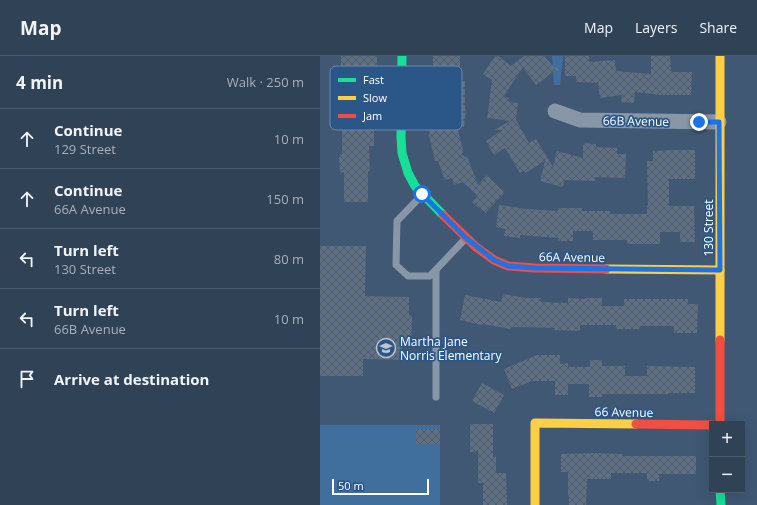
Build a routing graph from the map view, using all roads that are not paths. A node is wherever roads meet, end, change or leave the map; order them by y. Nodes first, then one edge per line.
1 (402, 56) edge
2 (720, 56) edge
3 (402, 66) edge
4 (555, 111) dead end
5 (719, 122) junction
6 (401, 130) edge
7 (422, 194) junction
8 (466, 238) junction
9 (436, 270) junction
10 (720, 270) junction
11 (436, 397) dead end
12 (720, 421) edge
13 (709, 425) edge
14 (720, 493) edge
15 (535, 505) edge
16 (721, 505) edge

1 - 3 street, 66A Avenue
2 - 5 street, 130 Street
4 - 5 street, 66B Avenue
5 - 10 street, 130 Street
6 - 7 street, 66A Avenue
7 - 8 street, 66A Avenue
7 - 9 lane
8 - 9 lane
8 - 10 street, 66A Avenue
9 - 11 lane
10 - 12 street, 130 Street
13 - 15 street, 66 Avenue
14 - 16 street

